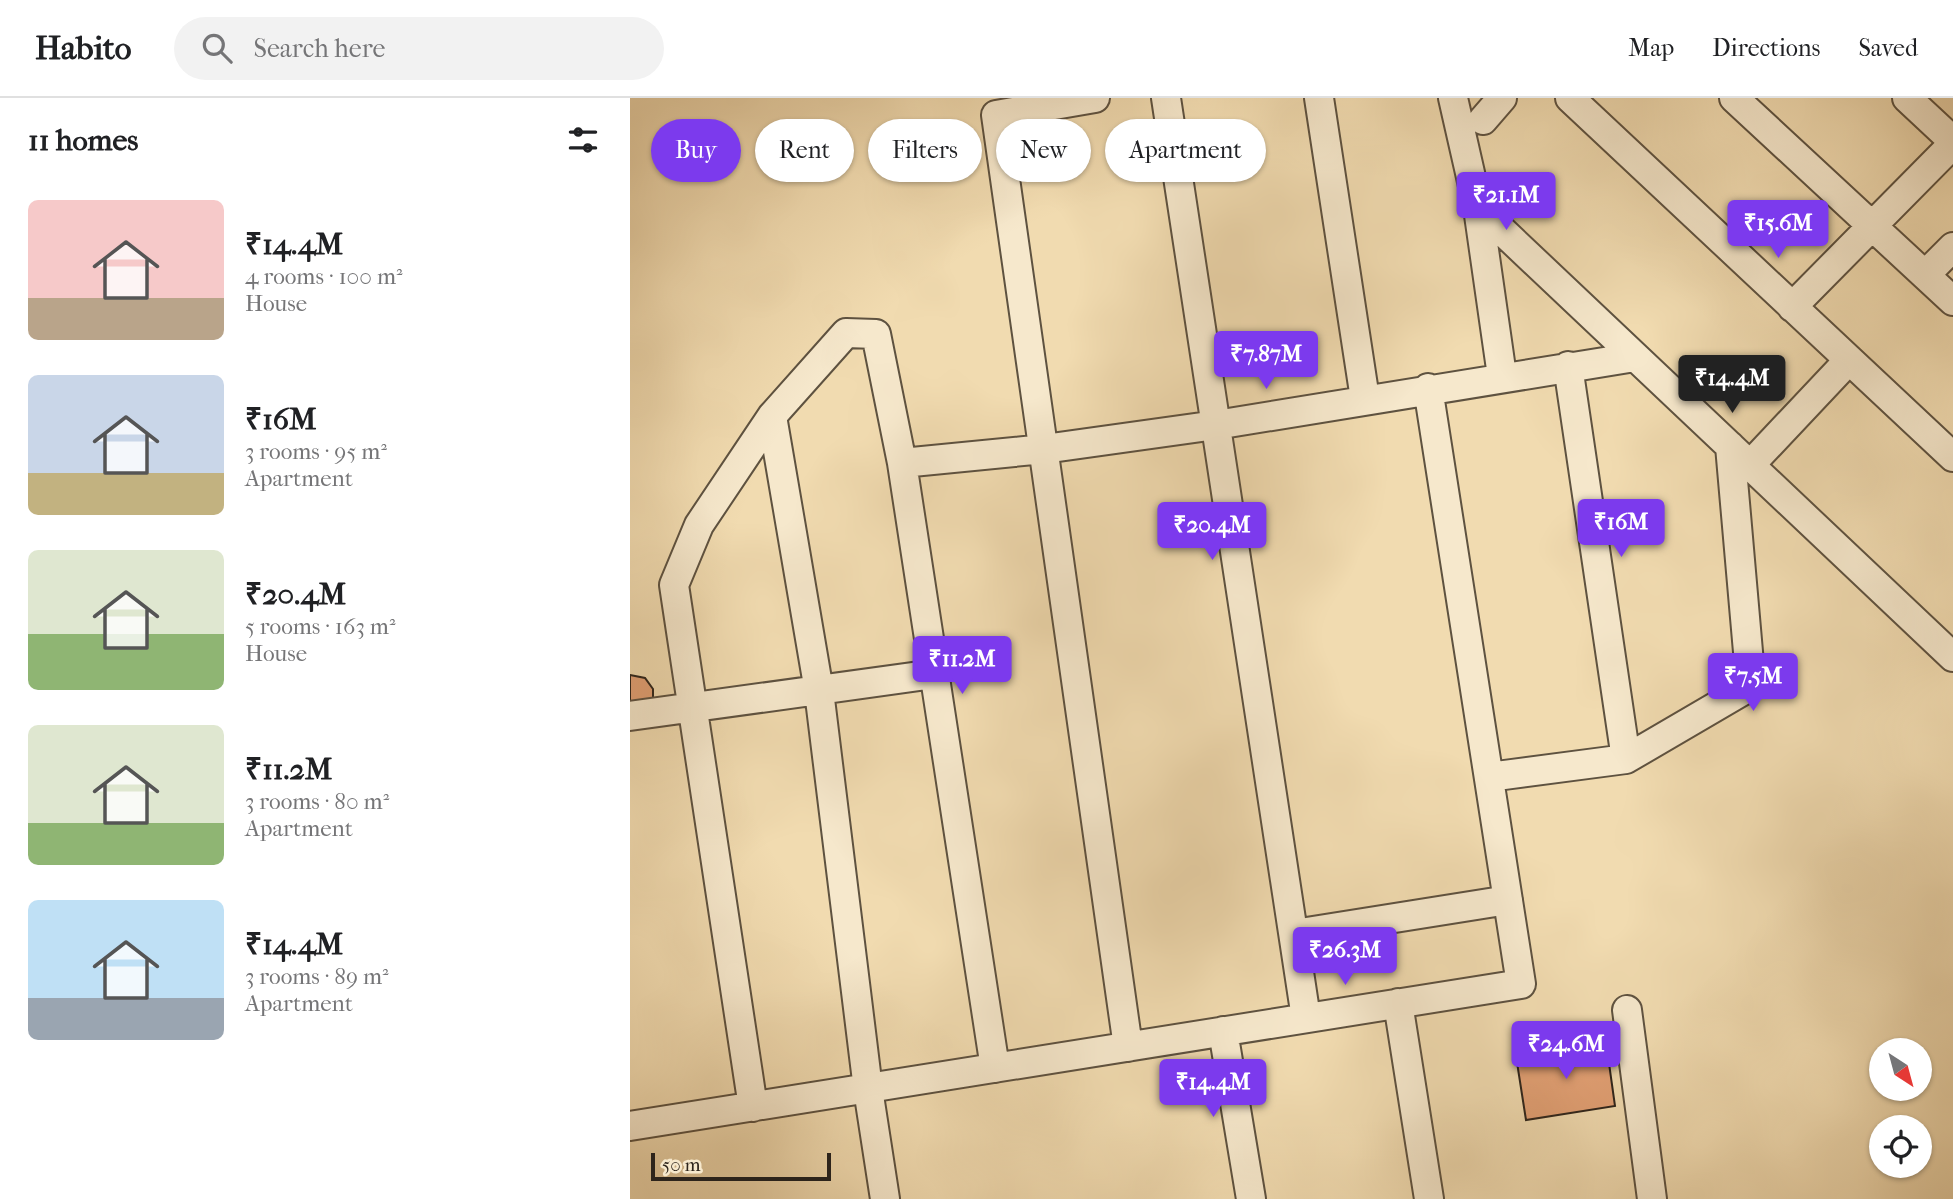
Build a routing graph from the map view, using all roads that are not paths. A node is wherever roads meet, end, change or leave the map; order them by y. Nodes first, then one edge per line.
1 (1095, 98) edge
2 (1166, 98) edge
3 (1318, 98) edge
4 (1454, 98) edge
5 (1502, 98) edge
6 (1570, 98) edge
7 (1734, 98) edge
8 (1907, 98) edge
9 (1483, 120) dead end
10 (1953, 142) edge
11 (1478, 208) junction
12 (1872, 226) junction
13 (1953, 247) edge
14 (1925, 275) junction
15 (1953, 301) edge
16 (1792, 307) junction
17 (1635, 357) junction
18 (1849, 360) junction
19 (1567, 366) junction
20 (1502, 376) junction
21 (1428, 388) junction
22 (1364, 399) junction
23 (772, 416) junction
24 (1216, 425) junction
25 (1044, 449) junction
26 (1740, 456) junction
27 (1953, 457) edge
28 (902, 463) junction
29 (1953, 657) edge
30 (934, 674) junction
31 (819, 691) junction
32 (691, 706) junction
33 (630, 716) edge
34 (1626, 759) junction
35 (1489, 777) junction
36 (1508, 900) junction
37 (1293, 934) junction
38 (1398, 1003) junction
39 (1628, 1010) dead end
40 (1307, 1018) junction
41 (1223, 1031) junction
42 (1128, 1047) junction
43 (995, 1068) junction
44 (868, 1088) junction
45 (753, 1107) junction
46 (631, 1118) edge
47 (884, 1199) edge
48 (1251, 1199) edge
49 (1429, 1199) edge
50 (1652, 1199) edge

1 - 25 street
2 - 24 street
3 - 22 street
4 - 11 street
5 - 9 street
6 - 16 street
7 - 12 street
8 - 10 street
10 - 12 street
11 - 17 street
11 - 20 street
12 - 14 street
12 - 16 street
13 - 14 street
14 - 15 street
16 - 18 street
17 - 19 street
17 - 26 street
18 - 26 street
18 - 27 street
19 - 20 street
19 - 34 street
20 - 21 street
21 - 22 street
21 - 35 street
22 - 24 street
23 - 28 street
23 - 31 street
23 - 32 street
24 - 25 street
24 - 37 street
25 - 28 street
25 - 42 street
26 - 29 street
26 - 34 street
28 - 30 street
30 - 31 street
30 - 43 street
31 - 32 street
31 - 44 street
32 - 33 street
32 - 45 street
34 - 35 street
35 - 36 street
36 - 37 street
36 - 38 street
37 - 40 street
38 - 40 street
38 - 49 street
39 - 50 street
40 - 41 street
41 - 42 street
41 - 48 street
42 - 43 street
43 - 44 street
44 - 45 street
44 - 47 street
45 - 46 street

